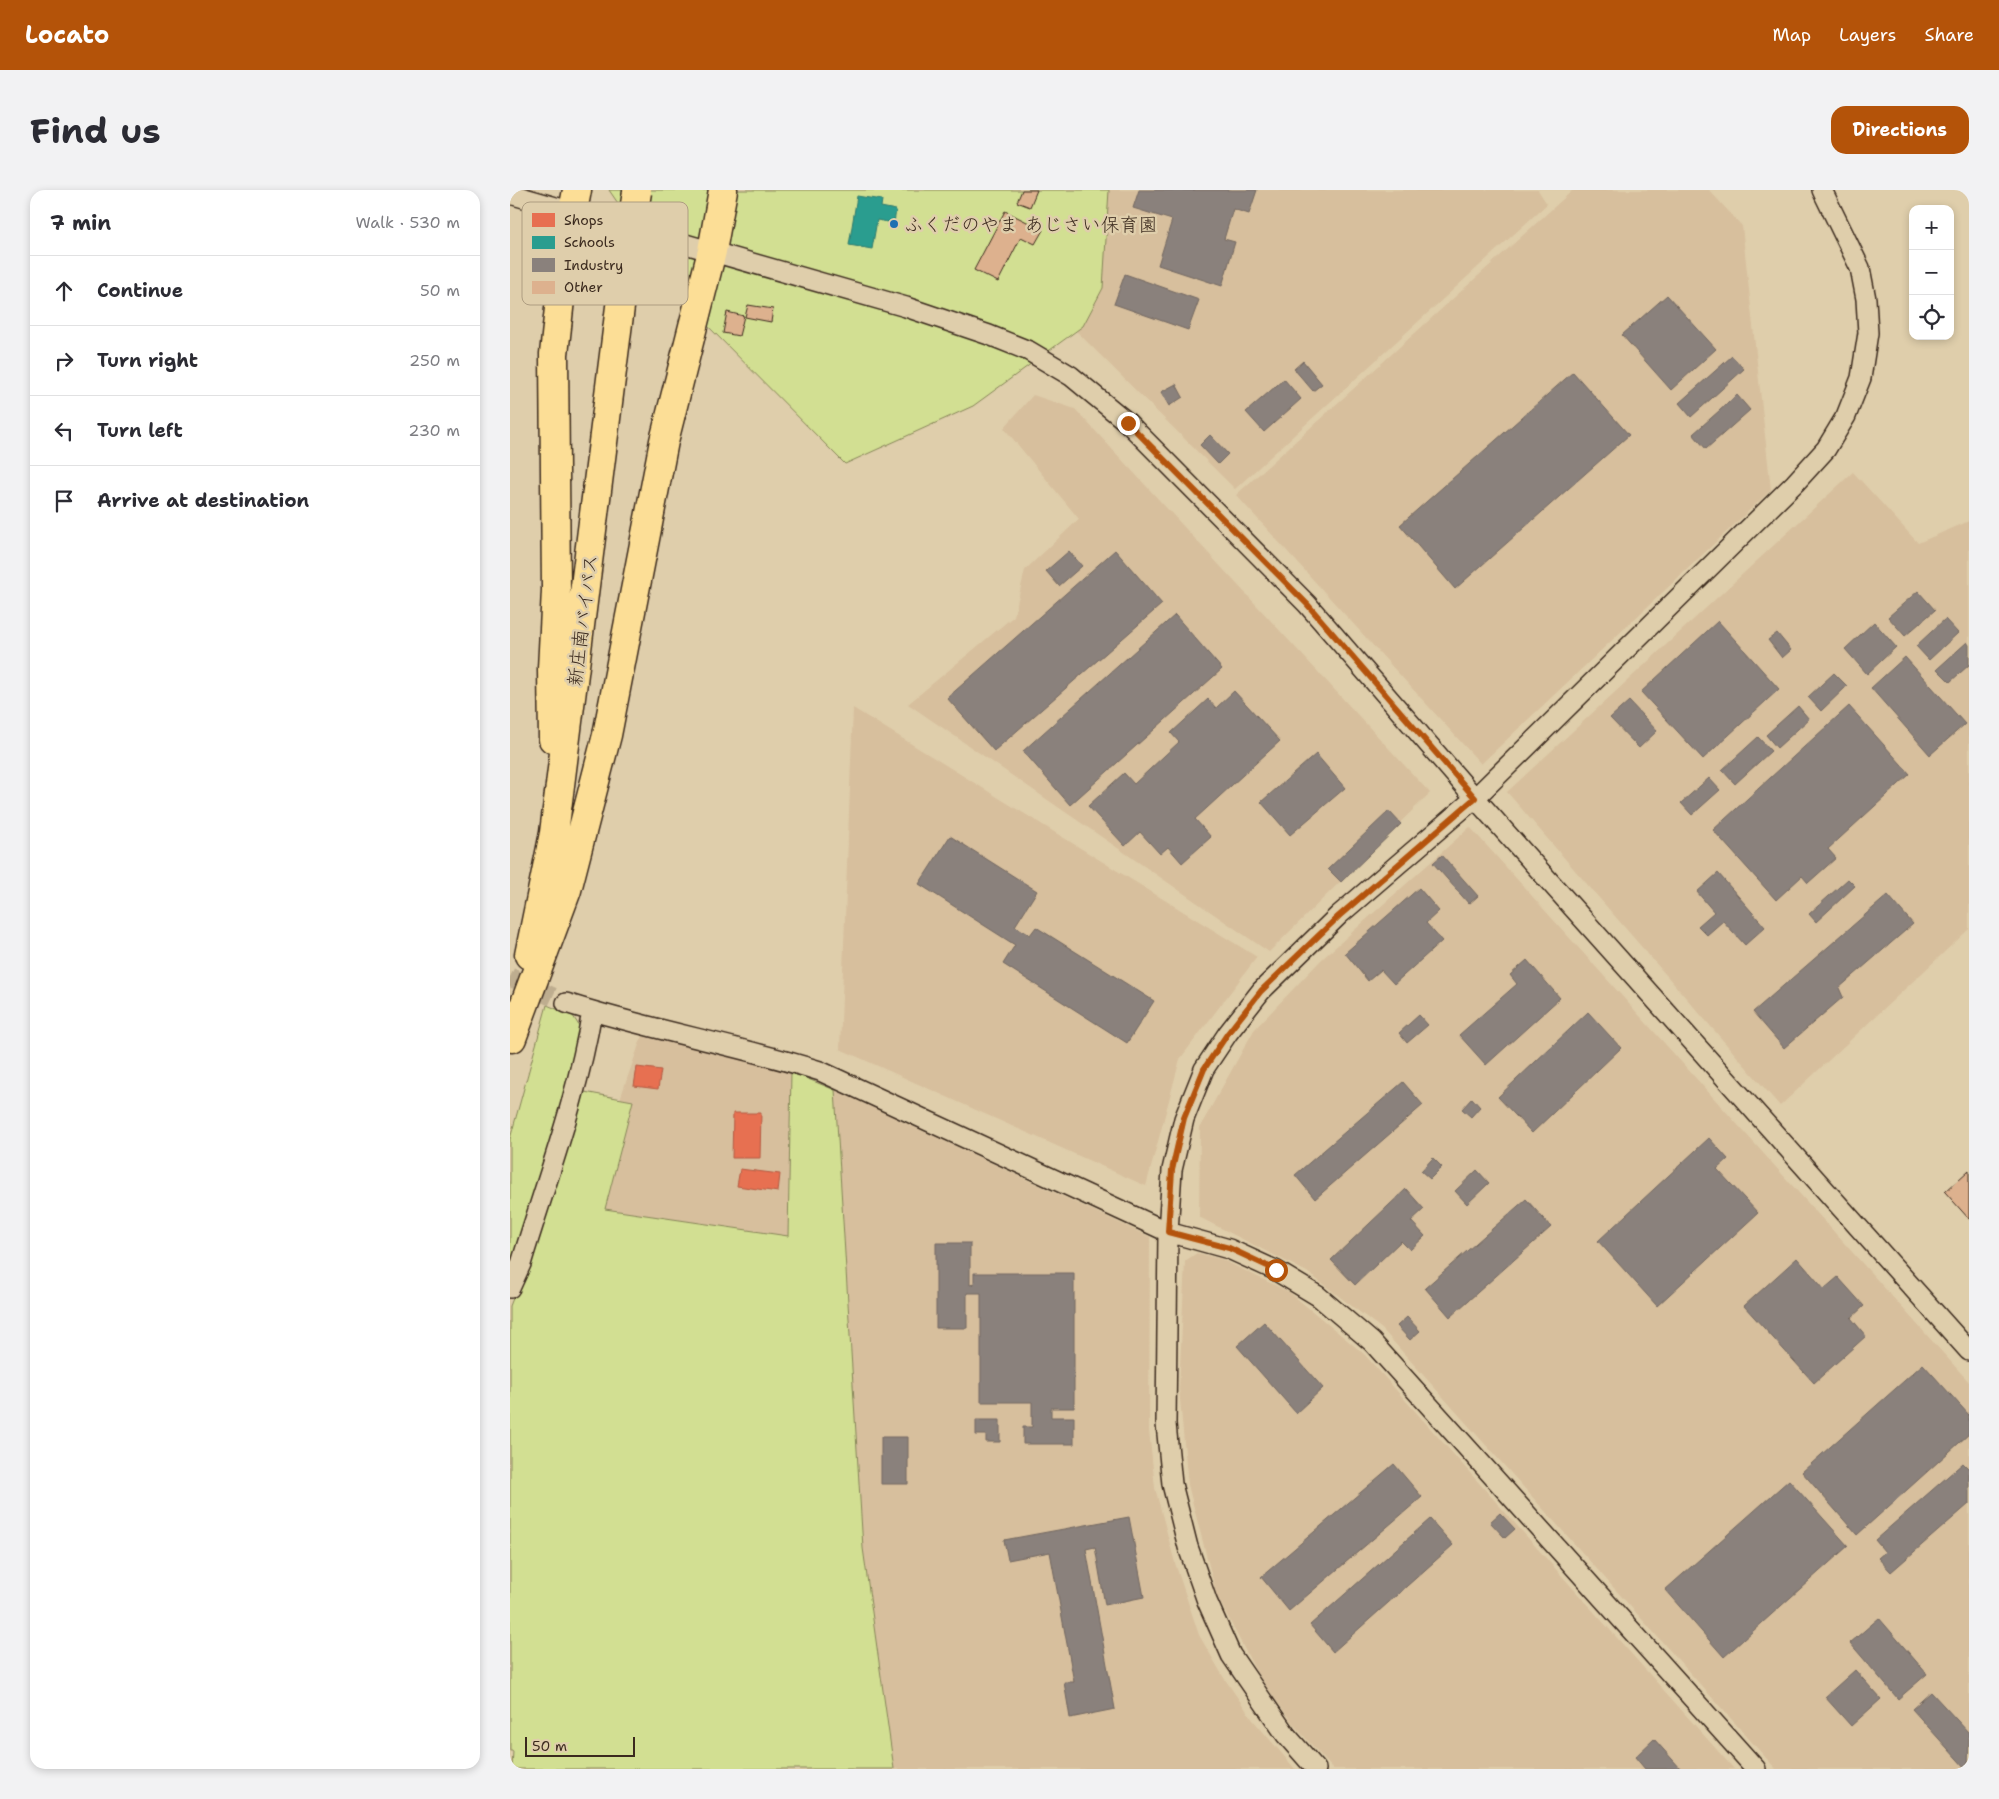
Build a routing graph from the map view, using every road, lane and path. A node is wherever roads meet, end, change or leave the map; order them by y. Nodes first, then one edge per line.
1 (723, 190) edge
2 (1822, 190) edge
3 (510, 194) edge
4 (574, 201) edge
5 (688, 242) edge
6 (712, 251) junction
7 (559, 305) edge
8 (620, 305) edge
9 (1475, 798) junction
10 (554, 832) junction
11 (566, 1003) tunnel mouth
12 (592, 1011) junction
13 (511, 1042) edge
14 (1168, 1232) junction
15 (510, 1288) edge
16 (1969, 1352) edge
17 (1316, 1769) edge
18 (1756, 1769) edge

1 - 6 highway
2 - 9 street
3 - 4 street
5 - 6 street
6 - 9 street
6 - 13 highway
7 - 10 highway
8 - 10 highway, 新庄南バイパス, bridge
9 - 14 street
9 - 16 street
10 - 13 highway, 新庄南バイパス
11 - 12 street
12 - 14 street
12 - 15 street
14 - 17 street
14 - 18 street

